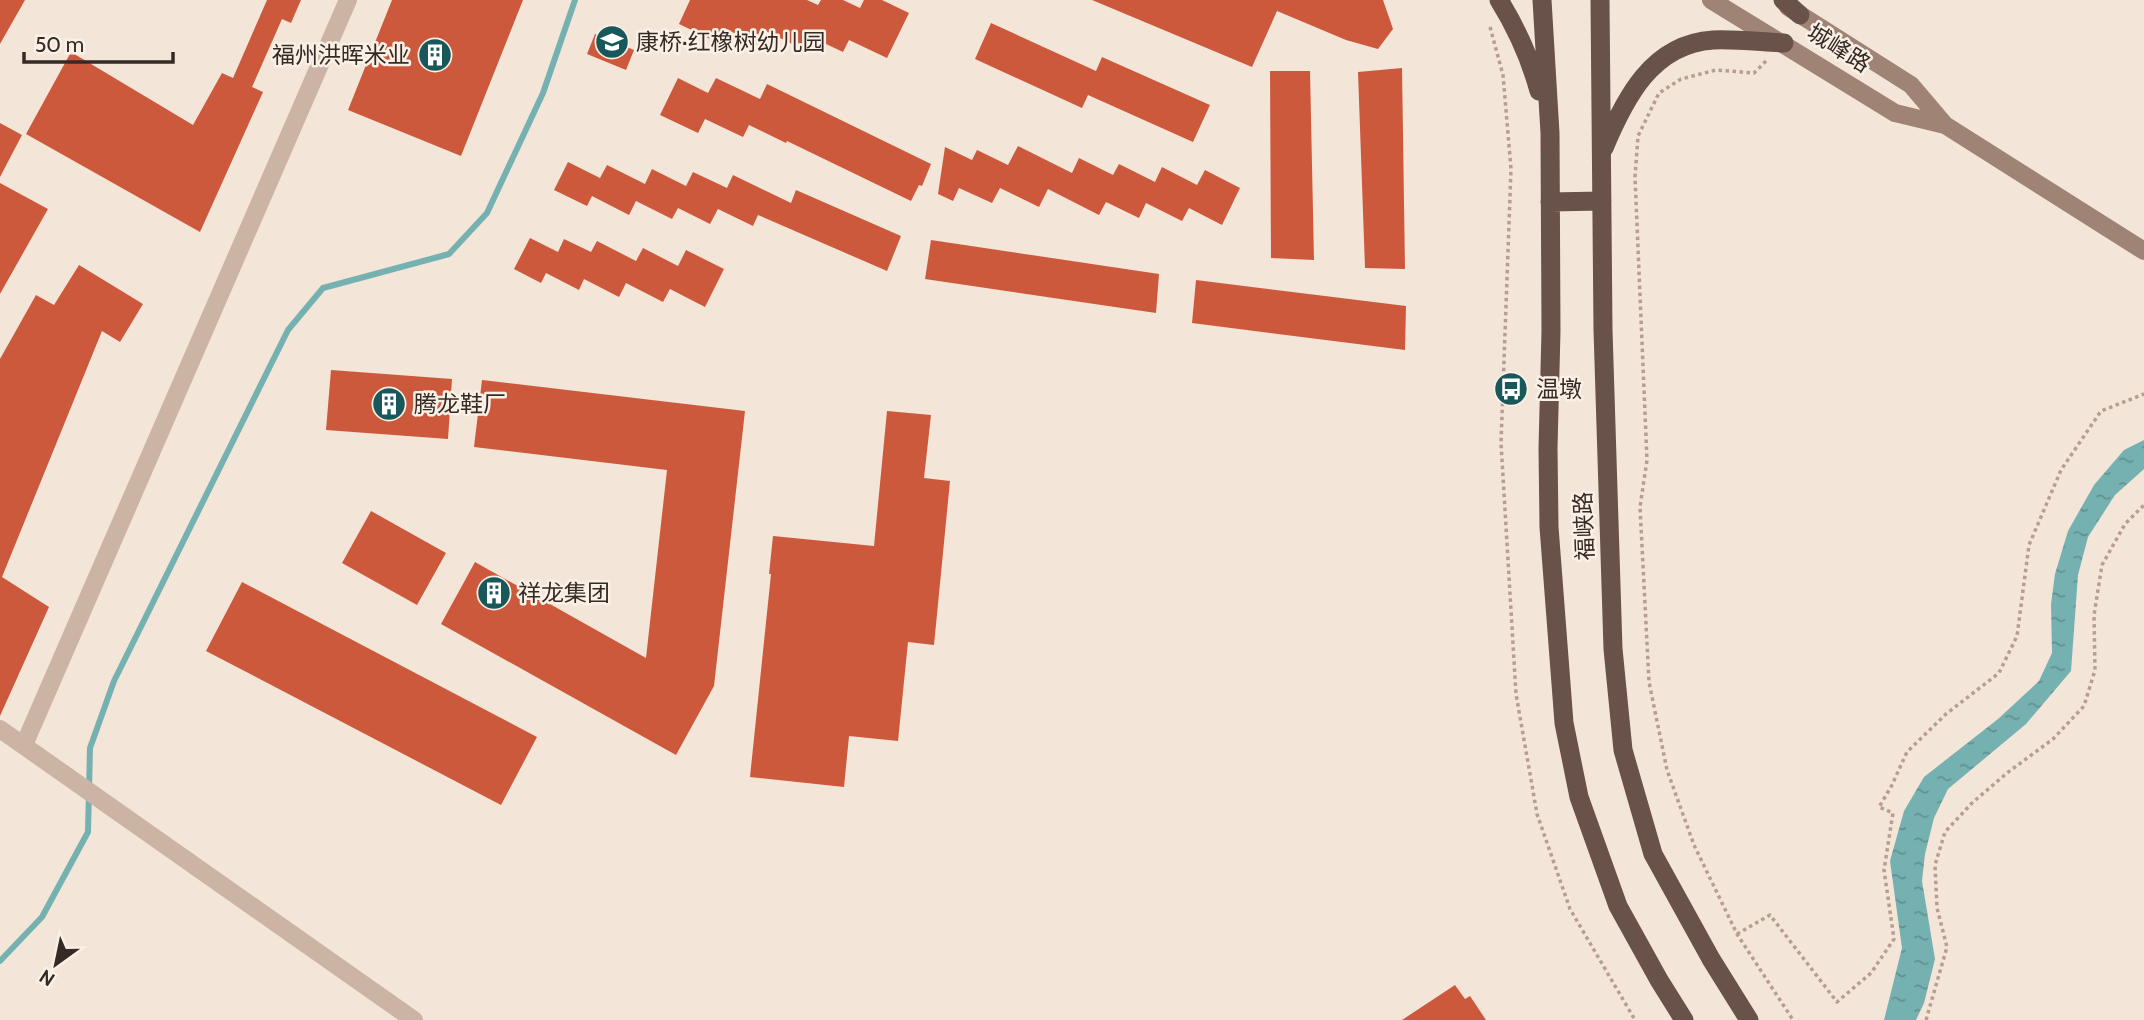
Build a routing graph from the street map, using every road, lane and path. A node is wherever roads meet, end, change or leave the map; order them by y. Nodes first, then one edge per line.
1 (348, 0) edge
2 (1542, 0) edge
3 (1600, 0) edge
4 (1776, 0) edge
5 (1783, 0) edge
6 (1719, 2) edge
7 (1493, 8) edge
8 (1801, 15) junction
9 (1784, 43) junction
10 (1945, 125) junction
11 (1550, 133) junction
12 (1601, 156) junction
13 (1601, 201) junction
14 (1550, 202) junction
15 (2144, 251) edge
16 (2144, 394) edge
17 (2144, 505) edge
18 (0, 729) edge
19 (24, 746) junction
20 (1737, 934) junction
21 (414, 1020) edge
22 (1635, 1020) edge
23 (1684, 1020) edge
24 (1749, 1020) edge
25 (1793, 1020) edge
26 (1926, 1020) edge

1 - 19 street
2 - 11 highway, 福峡路
3 - 12 highway, 福峡路
4 - 8 main road, 城峰路
5 - 8 highway
6 - 9 main road, 城峰路
7 - 11 highway
7 - 22 path
8 - 10 main road, 城峰路
9 - 10 main road, 城峰路
9 - 12 highway
9 - 20 path
10 - 15 main road, 城峰路
11 - 14 highway, 福峡路
12 - 13 highway, 福峡路
13 - 14 highway
13 - 24 highway, 福峡路
14 - 23 highway, 福峡路
16 - 20 path
17 - 26 path
18 - 19 street
19 - 21 street
20 - 25 path

